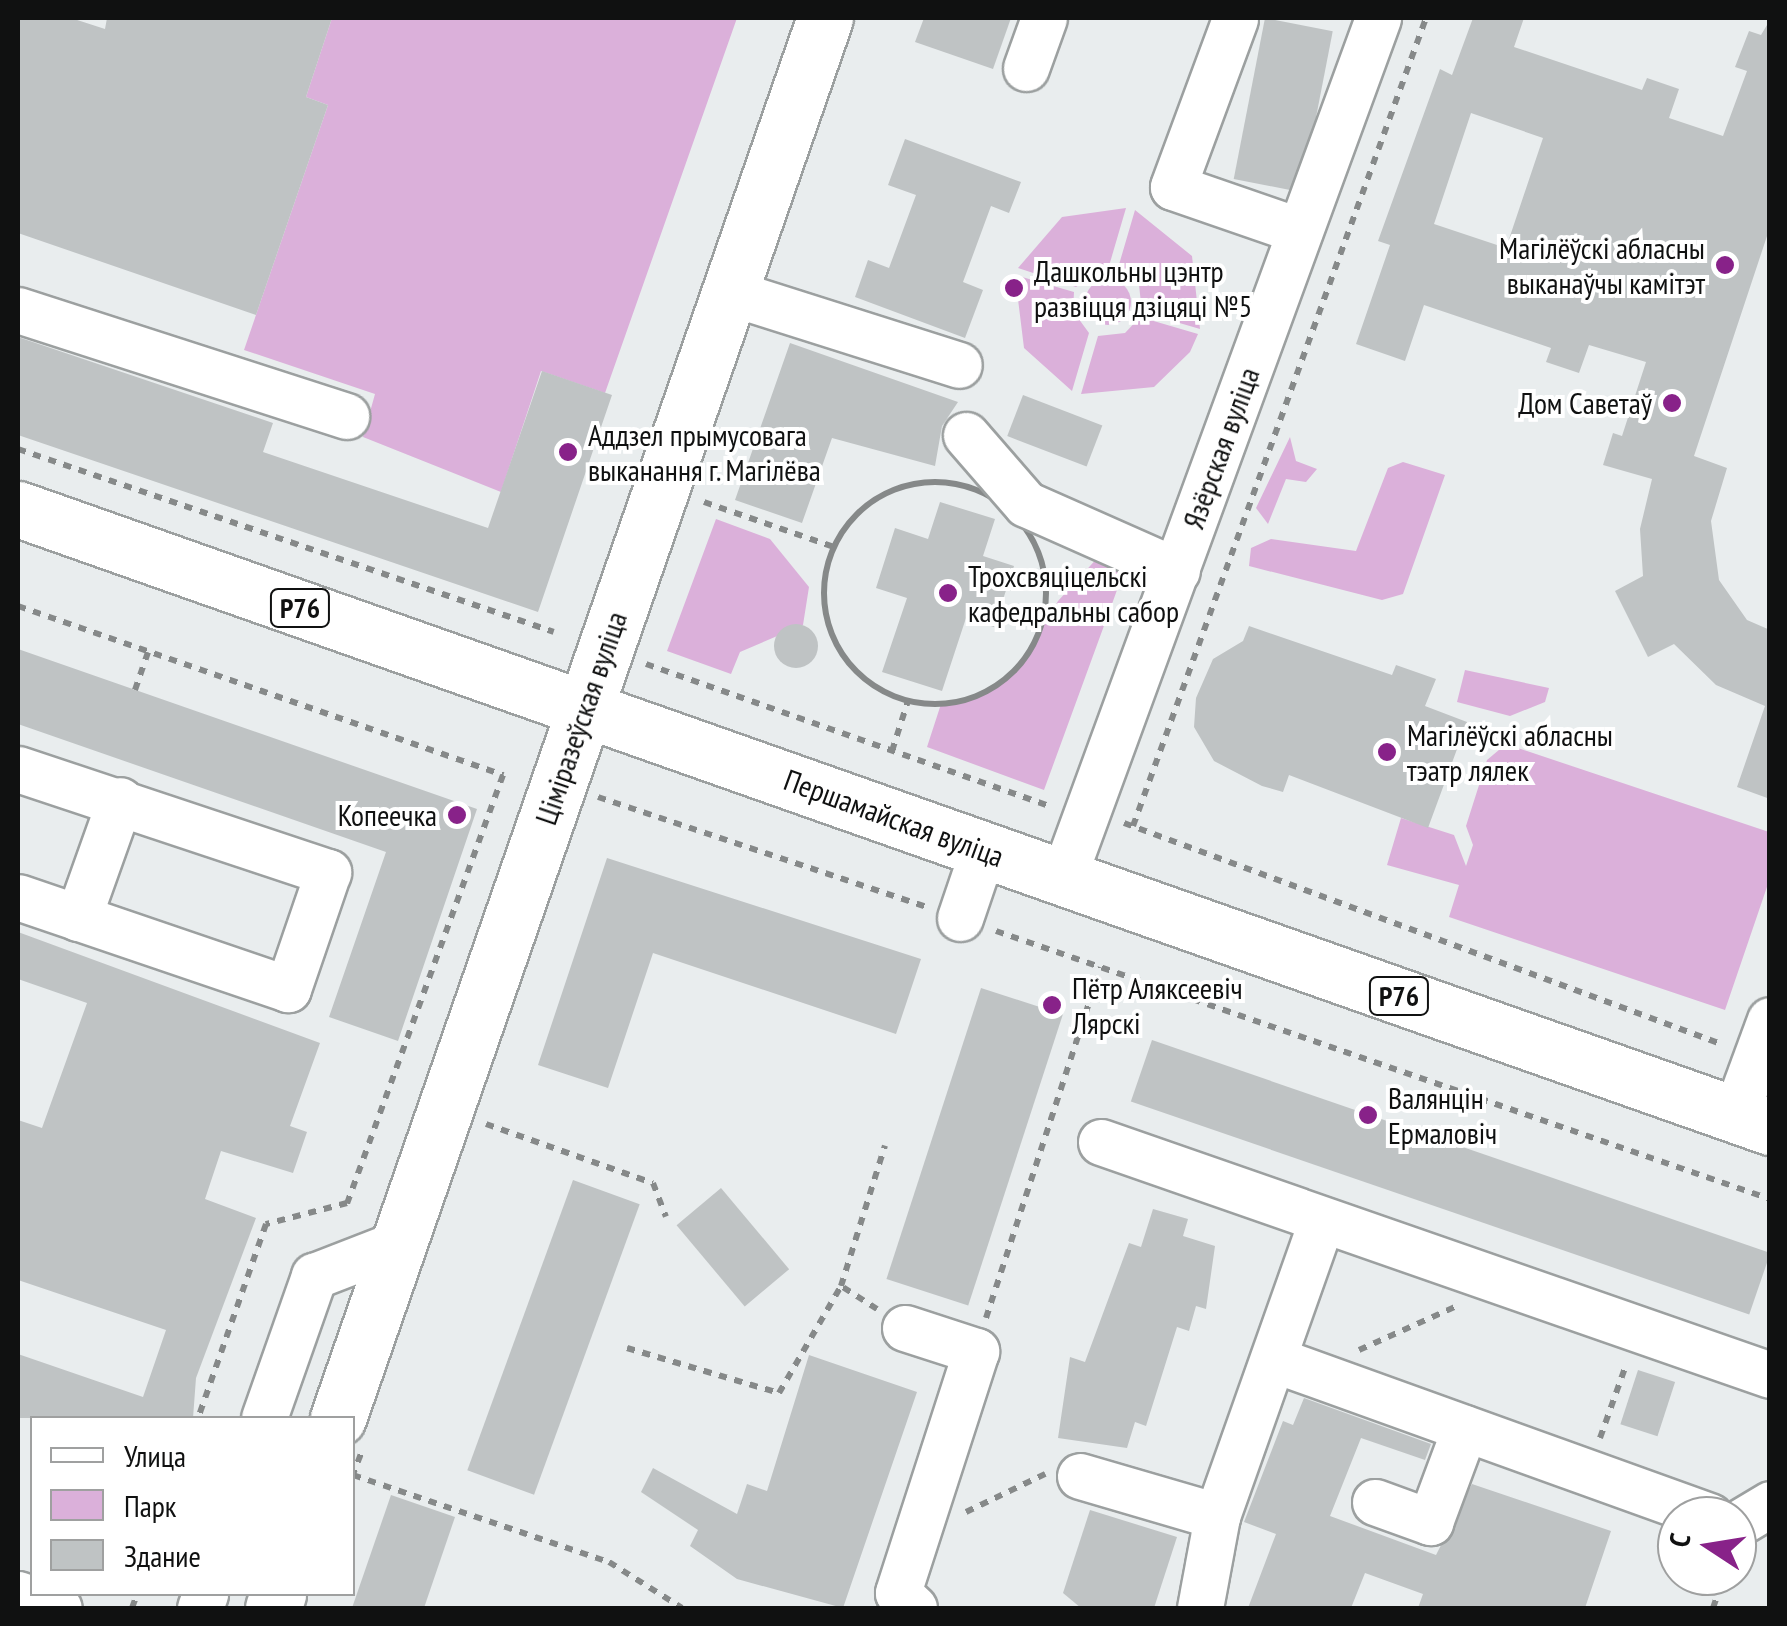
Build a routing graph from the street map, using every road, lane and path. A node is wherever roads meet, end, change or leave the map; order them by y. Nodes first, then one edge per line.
1 (826, 18) edge
2 (1044, 18) edge
3 (1378, 18) edge
4 (1426, 18) edge
5 (1235, 19) edge
6 (1026, 68) dead end
7 (1300, 231) junction
8 (729, 292) junction
9 (18, 310) edge
10 (959, 365) dead end
11 (346, 416) dead end
12 (966, 435) dead end
13 (18, 449) edge
14 (704, 502) dead end
15 (18, 510) edge
16 (834, 547) junction
17 (1177, 571) junction
18 (18, 606) edge
19 (554, 632) dead end
20 (148, 652) junction
21 (642, 663) dead end
22 (135, 690) dead end
23 (908, 701) junction
24 (583, 707) junction
25 (892, 751) junction
26 (18, 769) edge
27 (586, 796) dead end
28 (120, 800) junction
29 (1086, 813) junction
30 (1133, 826) junction
31 (982, 850) junction
32 (1062, 878) junction
33 (18, 897) edge
34 (78, 918) junction
35 (960, 918) junction
36 (1101, 967) junction
37 (1763, 1038) edge
38 (475, 1120) dead end
39 (1752, 1121) edge
40 (1100, 1142) dead end
41 (885, 1146) dead end
42 (1770, 1198) edge
43 (666, 1217) dead end
44 (1322, 1220) junction
45 (399, 1243) junction
46 (1506, 1284) junction
47 (841, 1286) junction
48 (905, 1328) joint
49 (1638, 1330) junction
50 (627, 1348) dead end
51 (976, 1351) junction
52 (1293, 1366) junction
53 (1770, 1375) edge
54 (199, 1416) edge
55 (265, 1416) edge
56 (339, 1416) edge
57 (1465, 1428) junction
58 (1588, 1472) junction
59 (355, 1476) edge
60 (1080, 1476) joint
61 (1657, 1497) edge
62 (1375, 1502) dead end
63 (1217, 1516) junction
64 (915, 1536) junction
65 (18, 1594) edge
66 (59, 1608) edge
67 (682, 1608) edge
68 (914, 1608) edge
69 (1200, 1608) edge

1 - 8 main road, Ціміразеўская вуліца
2 - 6 street
3 - 7 street, Язёрская вуліца
4 - 30 path
5 - 7 street
7 - 17 street, Язёрская вуліца
8 - 10 street
8 - 24 main road, Ціміразеўская вуліца
9 - 11 street
12 - 17 street
13 - 19 path
14 - 16 path
15 - 24 main road, Першамайская вуліца / Р76
16 - 23 path
16 - 23 path
17 - 29 street, Язёрская вуліца
18 - 20 path
20 - 22 path
20 - 54 path
21 - 25 path
23 - 25 path
24 - 31 main road, Першамайская вуліца / Р76
24 - 45 main road, Ціміразеўская вуліца
25 - 29 path
26 - 28 street
27 - 35 path
28 - 34 street
28 - 34 street
29 - 30 path
29 - 32 street, Язёрская вуліца
30 - 37 path
31 - 32 main road, Першамайская вуліца / Р76
31 - 35 street
32 - 39 main road, Першамайская вуліца / Р76
33 - 34 street
35 - 36 path
36 - 42 path
36 - 51 path
37 - 39 street
38 - 43 path
40 - 44 street
41 - 47 path
44 - 46 street
44 - 52 street
45 - 55 street
45 - 56 main road, Ціміразеўская вуліца
46 - 49 street
46 - 52 path
47 - 48 path
47 - 50 path
48 - 51 street
49 - 53 street
49 - 58 path
51 - 64 street
52 - 57 street
52 - 63 street
57 - 58 street
57 - 62 street
58 - 61 street
59 - 67 path
60 - 63 street
60 - 64 path
63 - 69 street
64 - 68 street
65 - 66 street

